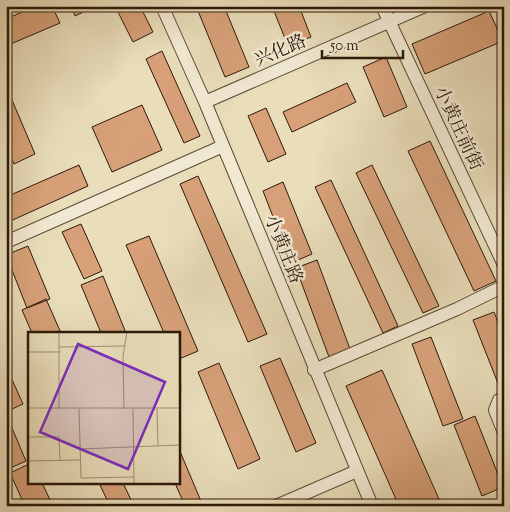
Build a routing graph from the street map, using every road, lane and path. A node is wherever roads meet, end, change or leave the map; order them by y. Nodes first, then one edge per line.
1 (162, 6) edge
2 (382, 6) edge
3 (425, 6) edge
4 (389, 22) junction
5 (205, 102) junction
6 (223, 146) junction
7 (6, 242) edge
8 (504, 265) edge
9 (504, 286) edge
10 (314, 370) junction
11 (504, 398) edge
12 (504, 433) edge
13 (357, 471) junction
14 (276, 506) edge
15 (372, 506) edge

1 - 5 street, 小黄庄路
2 - 4 street, 小黄庄前街
3 - 4 street, 兴化路
4 - 5 street, 兴化路
4 - 8 street, 小黄庄前街
5 - 6 street, 小黄庄路
6 - 7 street
6 - 10 street, 小黄庄路
9 - 10 street
10 - 13 street, 小黄庄路
11 - 12 street
13 - 14 street
13 - 15 street, 小黄庄路

